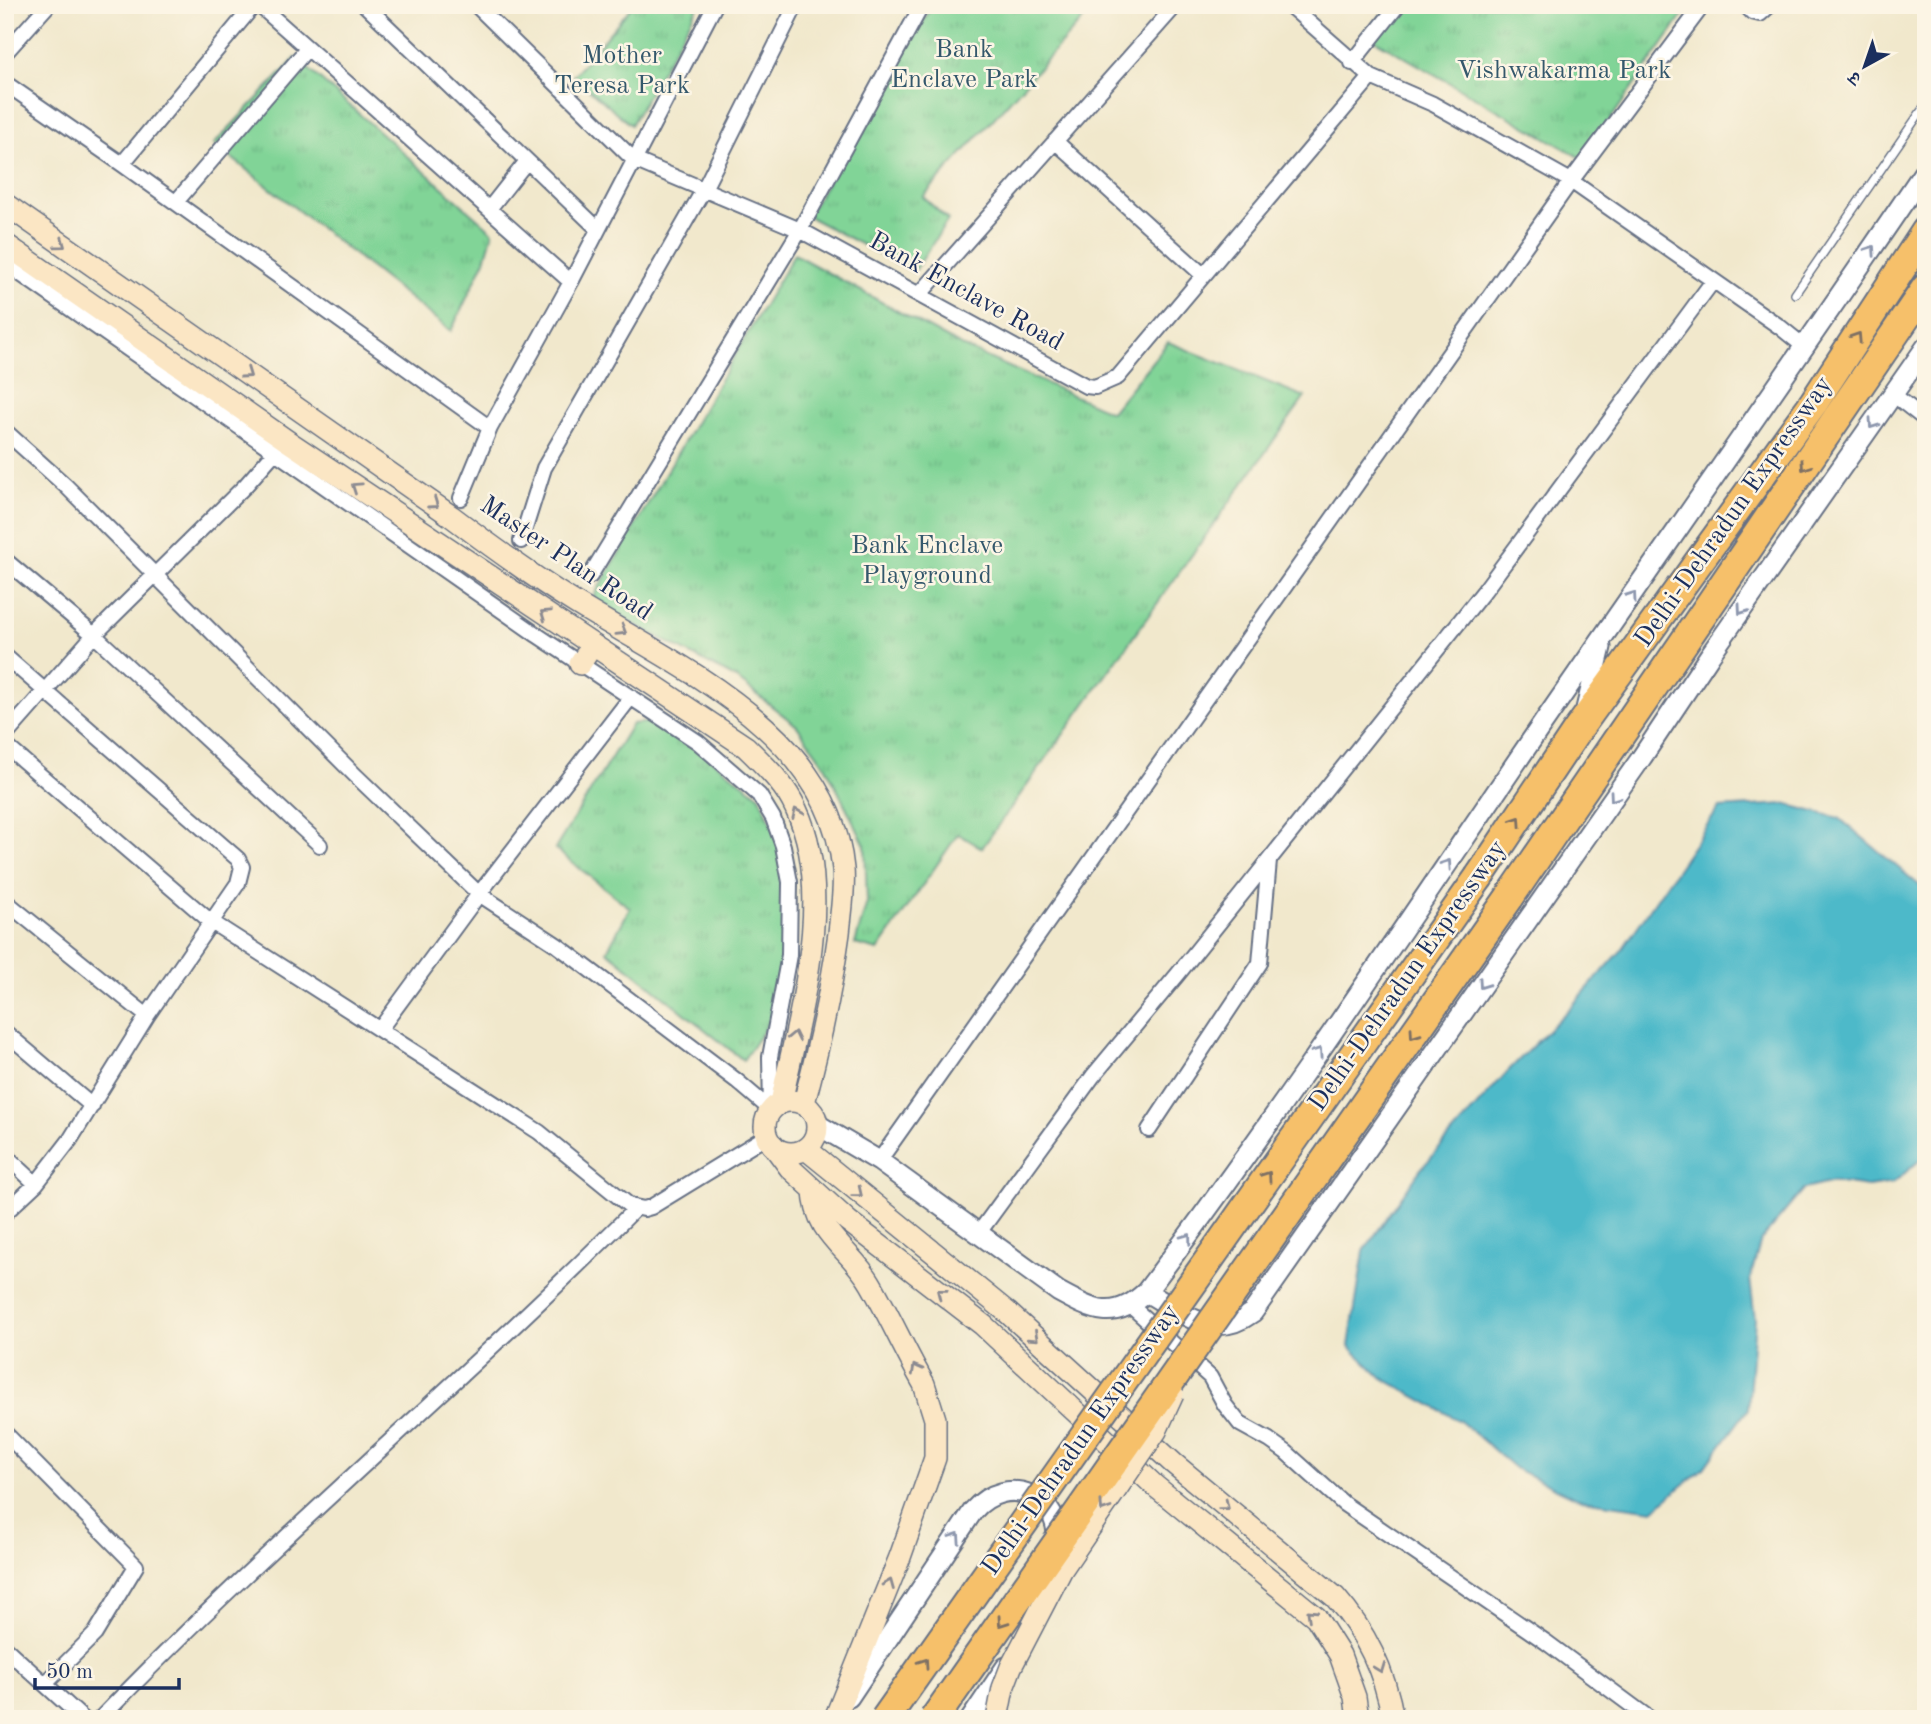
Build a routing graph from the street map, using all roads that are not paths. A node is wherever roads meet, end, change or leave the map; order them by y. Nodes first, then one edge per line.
1 (48, 5) edge
2 (256, 5) edge
3 (365, 5) edge
4 (476, 5) edge
5 (715, 5) edge
6 (796, 5) edge
7 (922, 5) edge
8 (1176, 5) edge
9 (1289, 5) edge
10 (1398, 5) edge
11 (1703, 5) edge
12 (1745, 5) edge
13 (1770, 5) edge
14 (307, 48) junction
15 (5, 53) edge
16 (1352, 62) junction
17 (1371, 77) junction
18 (5, 83) edge
19 (1926, 103) edge
20 (1055, 141) junction
21 (634, 160) junction
22 (527, 161) junction
23 (122, 164) junction
24 (1926, 169) edge
25 (1571, 181) junction
26 (704, 189) junction
27 (176, 202) junction
28 (5, 204) edge
29 (489, 209) junction
30 (598, 229) junction
31 (800, 230) junction
32 (1926, 231) edge
33 (5, 244) edge
34 (5, 264) edge
35 (1203, 275) junction
36 (1713, 281) junction
37 (571, 282) junction
38 (1926, 288) edge
39 (920, 294) junction
40 (1795, 294) dead end
41 (1926, 347) edge
42 (1806, 348) junction
43 (1894, 395) junction
44 (1926, 420) edge
45 (490, 428) junction
46 (5, 431) edge
47 (280, 446) junction
48 (461, 498) dead end
49 (521, 541) dead end
50 (5, 561) edge
51 (154, 575) junction
52 (590, 576) dead end
53 (94, 635) junction
54 (1603, 637) junction
55 (592, 646) junction
56 (5, 656) edge
57 (1629, 659) junction
58 (580, 664) junction
59 (1664, 672) junction
60 (1592, 682) junction
61 (1688, 688) junction
62 (45, 690) junction
63 (631, 697) junction
64 (1555, 706) junction
65 (1653, 715) junction
66 (1582, 724) junction
67 (5, 736) edge
68 (5, 745) edge
69 (1614, 746) junction
70 (1642, 757) junction
71 (320, 845) dead end
72 (1269, 859) junction
73 (479, 894) junction
74 (5, 901) edge
75 (210, 922) junction
76 (147, 1016) junction
77 (380, 1029) junction
78 (5, 1031) edge
79 (804, 1104) junction
80 (92, 1106) junction
81 (776, 1107) junction
82 (818, 1125) junction
83 (1149, 1130) dead end
84 (770, 1140) junction
85 (806, 1149) junction
86 (5, 1155) edge
87 (879, 1161) junction
88 (36, 1184) junction
89 (814, 1190) junction
90 (636, 1208) junction
91 (5, 1213) edge
92 (978, 1234) junction
93 (1146, 1292) junction
94 (1132, 1306) junction
95 (1197, 1341) junction
96 (5, 1433) edge
97 (5, 1648) edge
98 (45, 1684) junction
99 (836, 1717) edge
100 (83, 1719) edge
101 (100, 1719) edge
102 (885, 1719) edge
103 (934, 1719) edge
104 (971, 1719) edge
105 (997, 1719) edge
106 (1358, 1719) edge
107 (1393, 1719) edge
108 (1650, 1719) edge

1 - 15 street
2 - 14 street
2 - 23 street
3 - 22 street
4 - 21 street, Bank Enclave Road
5 - 21 street
6 - 26 street
7 - 31 street
8 - 20 street
9 - 16 street
10 - 16 street
11 - 25 street
12 - 13 street
14 - 27 street
14 - 29 street
16 - 17 street
17 - 25 street
17 - 35 street, Bank Enclave Road
18 - 23 street
19 - 40 lane
20 - 35 street
20 - 39 street
21 - 26 street, Bank Enclave Road
21 - 30 street
22 - 29 street
22 - 30 street
23 - 27 street
42 -> 24 street
25 - 36 street
25 - 87 street
26 - 31 street, Bank Enclave Road
26 - 49 street
27 - 45 street
28 -> 79 main road, Master Plan Road
29 - 37 street
30 - 37 street
31 - 39 street, Bank Enclave Road
31 - 52 street
57 -> 32 highway, Delhi-Dehradun Expressway
33 - 47 main road
34 - 47 street
35 - 39 street, Bank Enclave Road
36 - 42 street
36 - 72 street
37 - 45 street
38 -> 59 highway, Delhi-Dehradun Expressway
41 - 43 street
54 -> 42 street
43 - 44 street
43 -> 61 street
45 - 48 street
46 - 51 street
47 - 51 street
55 -> 47 main road
47 - 58 street
50 - 53 street
51 - 53 street
51 - 73 street
53 - 62 street
53 - 71 street
54 - 60 street
54 - 64 street
55 - 58 main road
81 -> 55 main road
56 - 62 street
57 - 60 street
57 - 66 highway, Delhi-Dehradun Expressway
58 - 63 street
59 - 65 street
59 - 69 highway, Delhi-Dehradun Expressway
60 - 64 street
60 - 66 street
61 - 65 street
61 - 70 street
62 - 67 street
62 - 75 street
63 - 73 street
63 - 81 street
93 -> 64 street
65 - 69 street
65 - 70 street
102 -> 66 highway, Delhi-Dehradun Expressway, bridge
68 - 75 street
69 -> 95 highway, Delhi-Dehradun Expressway, bridge
70 -> 93 street
72 - 83 street
72 - 92 street
73 - 77 street
73 - 81 street
74 - 76 street
75 - 76 street
75 - 77 street
76 - 80 street
77 - 90 street
78 - 80 street
79 - 81 main road
79 - 82 main road
80 - 88 street
81 - 84 main road
82 - 85 main road
82 - 87 street
84 - 85 main road
84 - 89 main road
84 - 90 street
85 -> 107 main road
86 - 88 street
87 - 92 street
88 - 91 street
99 -> 89 main road
106 -> 89 main road
90 - 101 street
92 - 94 street
93 - 94 street
94 - 108 street
95 -> 103 highway, Delhi-Dehradun Expressway, bridge
95 -> 105 main road, bridge
96 - 98 street
97 - 98 street
98 - 100 street
99 -> 104 street

